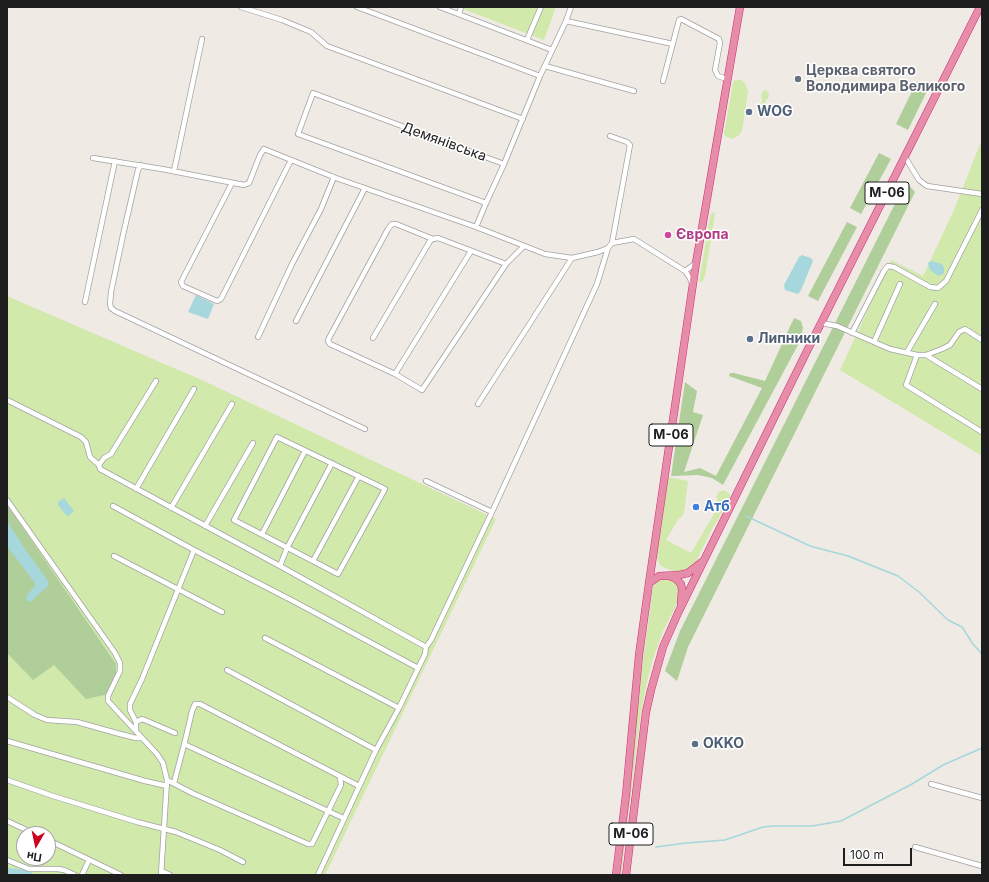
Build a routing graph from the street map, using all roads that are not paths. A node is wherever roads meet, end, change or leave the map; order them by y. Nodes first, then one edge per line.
1 (241, 7) edge
2 (357, 7) edge
3 (440, 7) edge
4 (461, 7) edge
5 (541, 7) edge
6 (571, 7) edge
7 (740, 7) edge
8 (980, 7) edge
9 (459, 14) junction
10 (566, 21) junction
11 (202, 39) dead end
12 (527, 40) junction
13 (673, 44) junction
14 (552, 50) junction
15 (545, 66) junction
16 (540, 76) junction
17 (727, 80) junction
18 (663, 81) dead end
19 (634, 91) dead end
20 (523, 119) junction
21 (610, 136) dead end
22 (905, 157) junction
23 (93, 158) dead end
24 (291, 160) junction
25 (115, 161) junction
26 (504, 164) junction
27 (141, 165) junction
28 (174, 171) junction
29 (334, 177) junction
30 (232, 183) junction
31 (365, 188) junction
32 (982, 194) edge
33 (486, 203) junction
34 (982, 210) edge
35 (476, 226) junction
36 (433, 239) junction
37 (612, 243) junction
38 (524, 246) junction
39 (608, 248) junction
40 (471, 251) junction
41 (572, 258) junction
42 (696, 263) junction
43 (506, 264) junction
44 (685, 271) junction
45 (900, 284) dead end
46 (693, 286) junction
47 (85, 302) dead end
48 (935, 304) dead end
49 (296, 321) dead end
50 (822, 323) junction
51 (852, 333) junction
52 (258, 337) dead end
53 (373, 338) dead end
54 (982, 340) edge
55 (874, 342) junction
56 (907, 352) junction
57 (917, 355) junction
58 (926, 355) junction
59 (394, 374) junction
60 (156, 381) dead end
61 (194, 389) dead end
62 (982, 389) edge
63 (7, 400) edge
64 (232, 404) dead end
65 (478, 404) dead end
66 (365, 429) dead end
67 (982, 432) edge
68 (253, 443) dead end
69 (305, 451) junction
70 (332, 463) junction
71 (99, 465) junction
72 (359, 476) junction
73 (426, 481) dead end
74 (136, 489) junction
75 (7, 500) edge
76 (114, 506) dead end
77 (171, 508) junction
78 (492, 512) junction
79 (205, 526) junction
80 (262, 534) junction
81 (287, 548) junction
82 (194, 550) junction
83 (114, 556) dead end
84 (705, 560) junction
85 (313, 561) junction
86 (280, 566) junction
87 (668, 575) junction
88 (649, 583) junction
89 (178, 589) junction
90 (222, 612) dead end
91 (678, 613) junction
92 (265, 638) dead end
93 (426, 647) junction
94 (418, 668) junction
95 (227, 670) dead end
96 (7, 697) edge
97 (399, 708) junction
98 (136, 722) junction
99 (136, 731) junction
100 (175, 733) dead end
101 (142, 738) junction
102 (7, 741) edge
103 (184, 744) junction
104 (376, 750) junction
105 (340, 776) junction
106 (7, 780) edge
107 (167, 783) junction
108 (174, 783) junction
109 (931, 784) dead end
110 (360, 786) junction
111 (982, 798) edge
112 (327, 811) junction
113 (343, 818) junction
114 (7, 821) edge
115 (18, 826) edge
116 (164, 829) junction
117 (56, 844) edge
118 (915, 848) dead end
119 (7, 860) edge
120 (89, 860) junction
121 (243, 862) dead end
122 (982, 866) edge
123 (161, 873) edge
124 (75, 875) edge
125 (82, 875) edge
126 (121, 875) edge
127 (170, 875) edge
128 (318, 875) edge
129 (616, 875) edge
130 (626, 875) edge

1 - 20 street
2 - 16 street
3 - 9 street
4 - 9 street
5 - 12 street
6 - 10 street
7 - 17 highway, М-06
8 - 22 highway, М-06
9 - 12 street
10 - 13 street
10 - 14 street
11 - 28 street
12 - 14 street
13 - 17 street
13 - 18 street
14 - 15 street
15 - 16 street
15 - 19 street
16 - 20 street
17 - 42 highway, М-06
20 - 26 street
21 - 37 street
22 - 32 street
22 - 50 highway, М-06
23 - 25 street
24 - 29 street
24 - 30 street
24 - 30 street
25 - 27 street
25 - 47 street
26 - 33 street
26 - 33 street, Демянівська
27 - 28 street
27 - 66 street
28 - 30 street
29 - 31 street
29 - 52 street
31 - 35 street
31 - 49 street
33 - 35 street
34 - 51 street
35 - 38 street
36 - 40 street
36 - 53 street
36 - 59 street
37 - 39 street
37 - 44 street
38 - 41 street
38 - 43 street
39 - 41 street
39 - 78 street
40 - 43 street
40 - 59 street
41 - 65 street
42 - 44 street
42 - 46 highway, М-06
43 - 59 street
44 - 46 street
45 - 55 street
46 - 88 highway, М-06
48 - 56 street
50 - 51 street
50 - 84 highway, М-06
51 - 55 street
54 - 58 street
55 - 56 street
56 - 57 street
57 - 58 street
57 - 67 street
58 - 62 street
60 - 71 street
61 - 74 street
63 - 71 street
64 - 77 street
68 - 79 street
69 - 70 street
69 - 80 street
69 - 80 street
70 - 72 street
70 - 81 street
71 - 74 street
72 - 85 street
72 - 85 street
73 - 78 street
74 - 77 street
75 - 99 street
76 - 82 street
77 - 79 street
78 - 93 street
79 - 86 street
80 - 81 street
81 - 85 street
81 - 86 street
82 - 89 street
82 - 94 street
83 - 89 street
84 - 87 highway
84 - 91 highway, М-06
86 - 93 street
87 - 88 highway
87 - 91 highway
88 - 129 highway, М-06
89 - 90 street
89 - 98 street
91 - 130 highway, М-06
92 - 97 street
93 - 94 street
94 - 97 street
95 - 104 street
96 - 101 street
97 - 104 street
98 - 99 street
98 - 100 street
99 - 101 street
101 - 107 street
102 - 107 street
103 - 105 street
103 - 108 street
103 - 112 street
104 - 110 street
105 - 110 street
105 - 112 street
106 - 116 street
107 - 108 street
107 - 116 street
108 - 112 street
109 - 111 street
110 - 113 street
112 - 113 street
113 - 128 street
114 - 115 street
116 - 121 street
116 - 123 street
117 - 120 street
118 - 122 street
119 - 124 street
120 - 125 street
120 - 126 street
123 - 127 street

